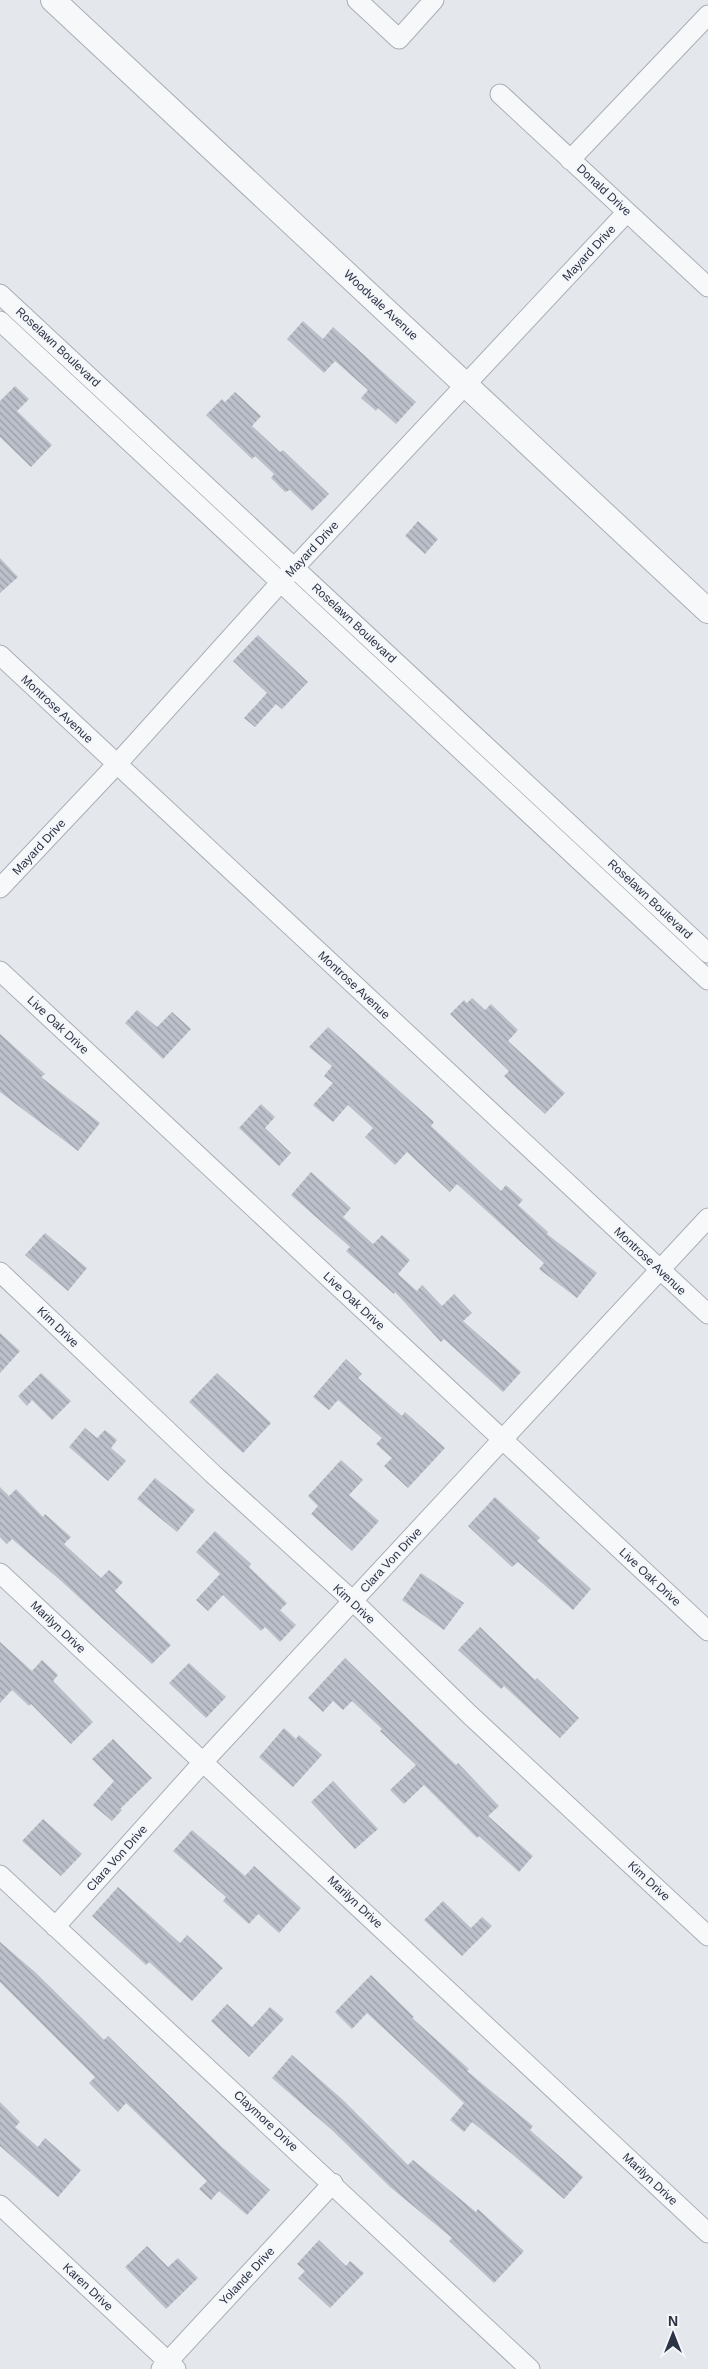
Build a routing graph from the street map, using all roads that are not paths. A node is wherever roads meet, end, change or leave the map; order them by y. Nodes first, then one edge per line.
1 (53, 0) edge
2 (357, 0) edge
3 (434, 0) edge
4 (708, 15) edge
5 (500, 94) dead end
6 (570, 160) junction
7 (628, 212) junction
8 (708, 287) edge
9 (0, 294) edge
10 (0, 321) edge
11 (466, 384) junction
12 (136, 420) junction
13 (122, 434) junction
14 (295, 567) junction
15 (281, 582) junction
16 (708, 611) edge
17 (0, 655) edge
18 (436, 699) junction
19 (422, 714) junction
20 (117, 764) junction
21 (567, 821) junction
22 (553, 836) junction
23 (0, 888) edge
24 (692, 938) junction
25 (678, 952) junction
26 (708, 953) edge
27 (0, 971) edge
28 (708, 980) edge
29 (708, 1218) edge
30 (660, 1270) junction
31 (0, 1272) edge
32 (708, 1314) edge
33 (504, 1440) junction
34 (0, 1573) edge
35 (352, 1601) junction
36 (708, 1632) edge
37 (204, 1761) junction
38 (0, 1874) edge
39 (55, 1927) junction
40 (708, 1936) edge
41 (332, 2183) junction
42 (0, 2205) edge
43 (708, 2233) edge
44 (168, 2366) edge
45 (530, 2369) edge

1 - 11 street, Woodvale Avenue
2 - 3 street
4 - 6 street
5 - 6 street, Donald Drive
6 - 7 street, Donald Drive
7 - 8 street, Donald Drive
7 - 11 street, Mayard Drive
9 - 12 street, Roselawn Boulevard
10 - 13 street, Roselawn Boulevard
11 - 14 street, Mayard Drive
11 - 16 street, Woodvale Avenue
12 - 13 street
12 - 14 street, Roselawn Boulevard
13 - 15 street, Roselawn Boulevard
14 - 15 street, Mayard Drive
14 - 18 street, Roselawn Boulevard
15 - 19 street, Roselawn Boulevard
15 - 20 street, Mayard Drive
17 - 20 street, Montrose Avenue
18 - 19 street
18 - 21 street, Roselawn Boulevard
19 - 22 street, Roselawn Boulevard
20 - 23 street, Mayard Drive
20 - 30 street, Montrose Avenue
21 - 22 street
21 - 24 street, Roselawn Boulevard
22 - 25 street, Roselawn Boulevard
24 - 25 street
24 - 26 street, Roselawn Boulevard
25 - 28 street, Roselawn Boulevard
27 - 33 street, Live Oak Drive
29 - 30 street, Clara Von Drive
30 - 32 street, Montrose Avenue
30 - 33 street, Clara Von Drive
31 - 35 street, Kim Drive
33 - 35 street, Clara Von Drive
33 - 36 street, Live Oak Drive
34 - 37 street, Marilyn Drive
35 - 37 street, Clara Von Drive
35 - 40 street, Kim Drive
37 - 39 street, Clara Von Drive
37 - 43 street, Marilyn Drive
38 - 39 street, Claymore Drive
39 - 41 street, Claymore Drive
41 - 44 street, Yolande Drive
41 - 45 street, Claymore Drive
42 - 44 street, Karen Drive

